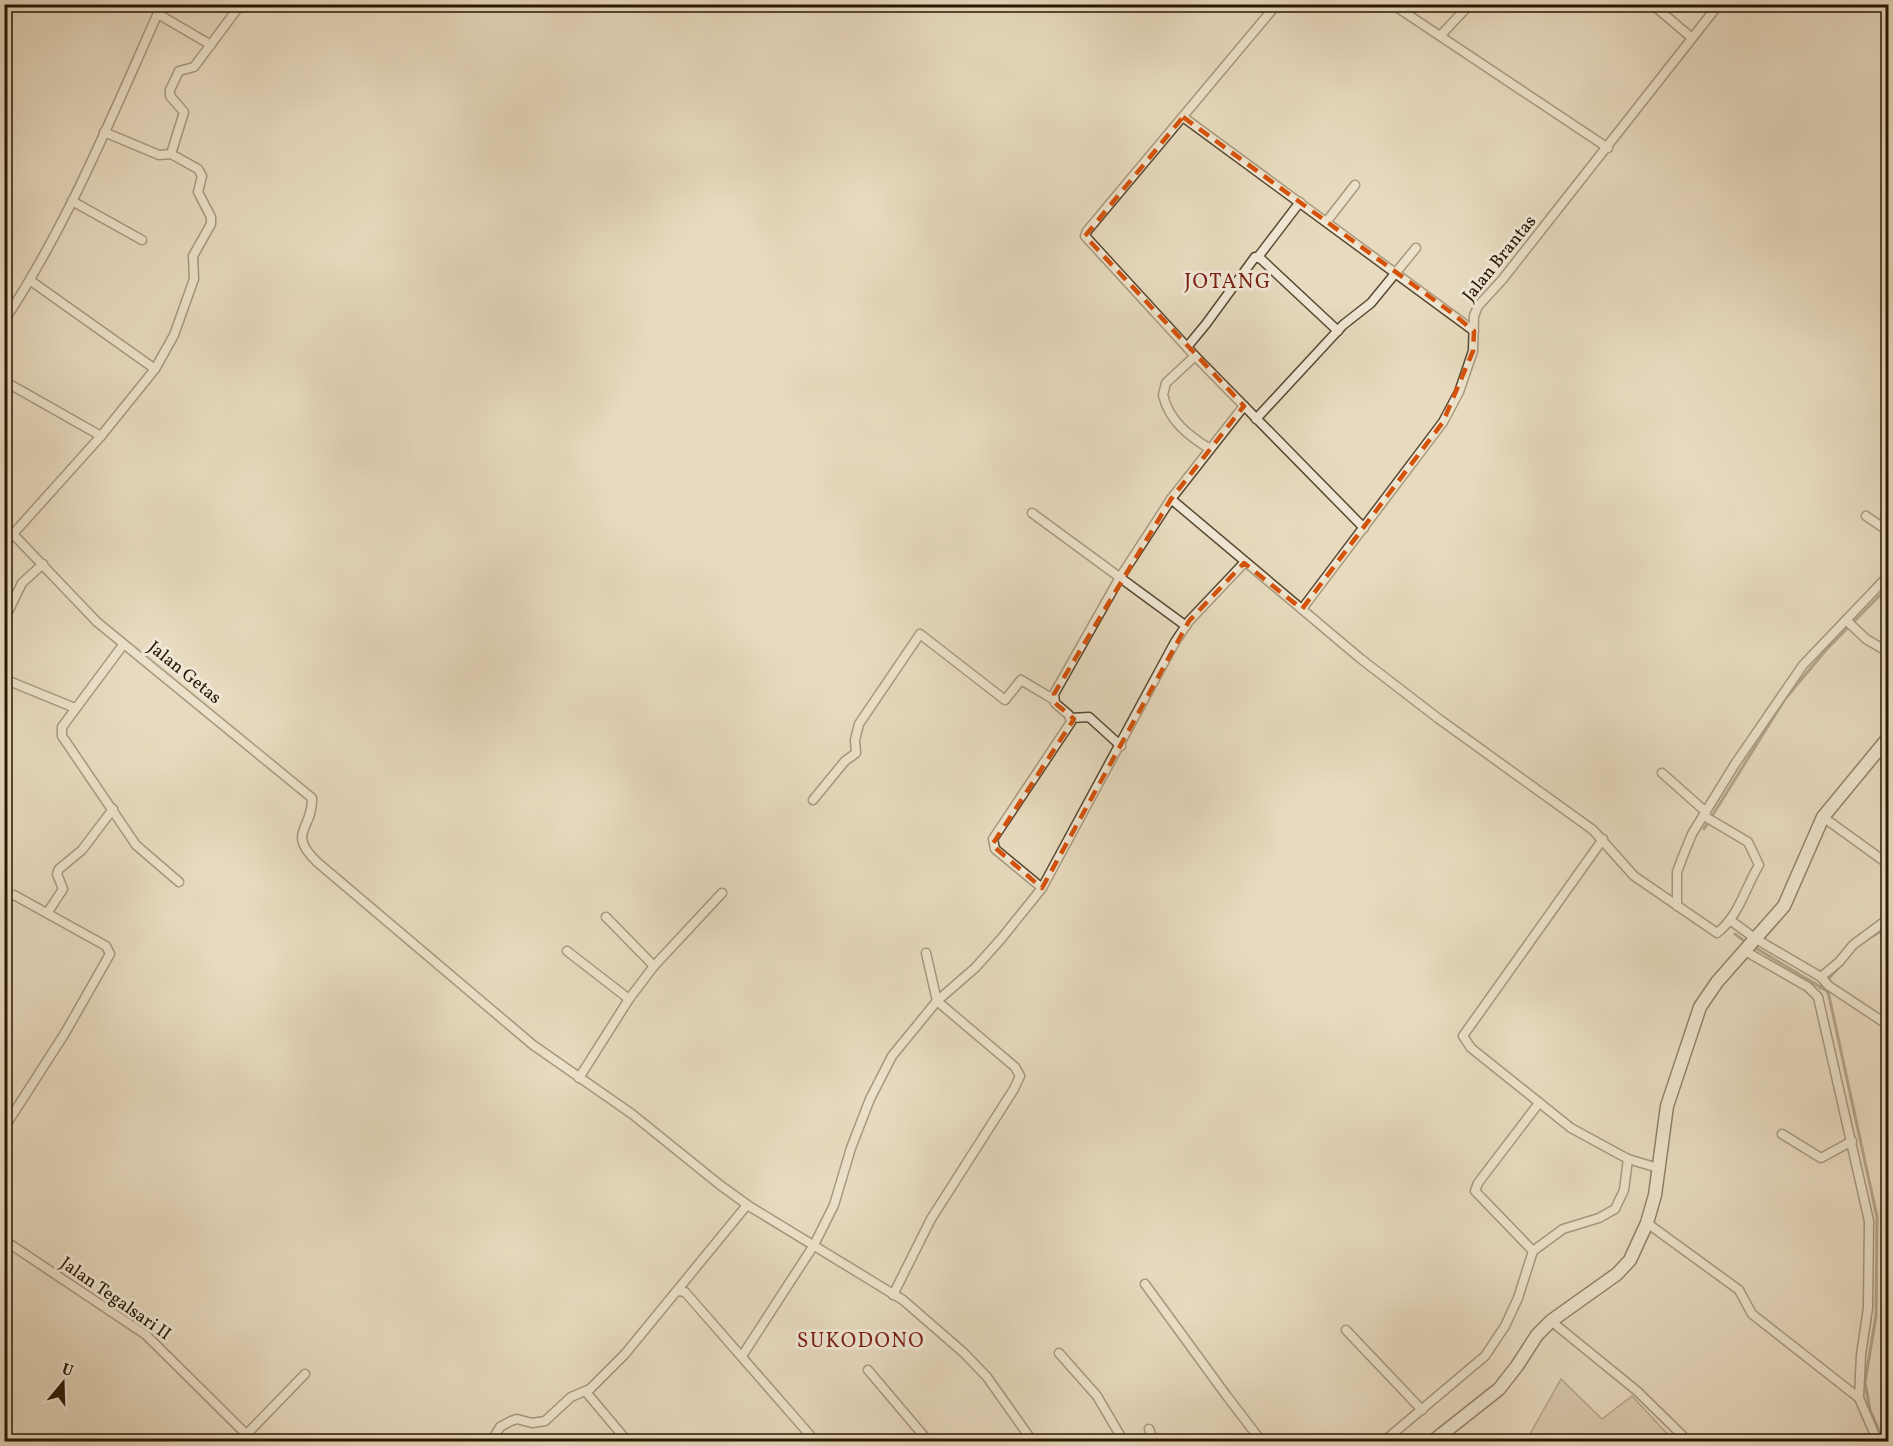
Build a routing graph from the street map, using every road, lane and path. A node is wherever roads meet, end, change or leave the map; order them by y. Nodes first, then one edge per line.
1 (162, 4) edge
2 (242, 4) edge
3 (1277, 4) edge
4 (1392, 4) edge
5 (1470, 4) edge
6 (1652, 4) edge
7 (1719, 4) edge
8 (158, 14) junction
9 (1441, 35) junction
10 (1692, 38) junction
11 (211, 45) junction
12 (1183, 117) junction
13 (104, 132) junction
14 (1608, 148) junction
15 (171, 154) junction
16 (1355, 185) dead end
17 (72, 201) junction
18 (1300, 202) junction
19 (1327, 221) junction
20 (142, 240) dead end
21 (1416, 248) dead end
22 (1258, 257) junction
23 (1396, 272) junction
24 (31, 281) junction
25 (4, 321) edge
26 (1338, 331) junction
27 (1474, 331) junction
28 (1186, 347) junction
29 (1195, 356) junction
30 (155, 369) junction
31 (4, 381) edge
32 (1244, 406) junction
33 (1256, 420) junction
34 (101, 436) junction
35 (1210, 449) junction
36 (1171, 499) junction
37 (1032, 513) dead end
38 (1866, 516) dead end
39 (1364, 528) junction
40 (8, 531) edge
41 (1888, 531) edge
42 (4, 544) edge
43 (1244, 563) junction
44 (43, 564) junction
45 (1888, 576) edge
46 (1121, 577) junction
47 (1302, 609) junction
48 (4, 620) edge
49 (1849, 623) junction
50 (1186, 626) junction
51 (123, 645) junction
52 (1888, 652) edge
53 (4, 679) edge
54 (1053, 699) junction
55 (75, 708) junction
56 (1071, 717) junction
57 (1888, 738) edge
58 (1121, 746) junction
59 (1662, 773) dead end
60 (813, 800) dead end
61 (113, 809) junction
62 (1707, 817) junction
63 (1823, 817) junction
64 (1603, 839) junction
65 (1888, 864) edge
66 (179, 882) dead end
67 (1042, 888) junction
68 (722, 893) dead end
69 (14, 895) dead end
70 (1677, 906) junction
71 (48, 912) junction
72 (606, 917) dead end
73 (1888, 919) edge
74 (1731, 921) junction
75 (1750, 943) junction
76 (567, 951) dead end
77 (926, 953) dead end
78 (654, 966) junction
79 (1824, 980) junction
80 (629, 999) junction
81 (937, 1001) junction
82 (1888, 1025) edge
83 (579, 1078) junction
84 (1539, 1103) junction
85 (4, 1128) edge
86 (1782, 1134) dead end
87 (1852, 1142) junction
88 (1630, 1159) junction
89 (1655, 1167) junction
90 (747, 1205) junction
91 (1647, 1223) junction
92 (4, 1240) edge
93 (814, 1245) junction
94 (1533, 1251) junction
95 (1145, 1284) dead end
96 (678, 1291) junction
97 (893, 1295) junction
98 (1551, 1321) junction
99 (1346, 1330) dead end
100 (1059, 1353) dead end
101 (742, 1356) junction
102 (868, 1370) dead end
103 (305, 1374) dead end
104 (586, 1392) junction
105 (1859, 1398) junction
106 (1422, 1410) junction
107 (1149, 1429) dead end
108 (242, 1438) edge
109 (1878, 1441) edge
110 (254, 1442) edge
111 (491, 1442) edge
112 (628, 1442) edge
113 (816, 1442) edge
114 (929, 1442) edge
115 (1033, 1442) edge
116 (1124, 1442) edge
117 (1154, 1442) edge
118 (1262, 1442) edge
119 (1383, 1442) edge
120 (1432, 1442) edge
121 (1689, 1442) edge

1 - 8 street
2 - 11 street
3 - 12 street
4 - 9 street
5 - 9 street
6 - 10 street
7 - 10 street, Jalan Brantas
8 - 11 street
8 - 13 street
9 - 14 street
10 - 14 street, Jalan Brantas
11 - 15 street
12 - 18 street
12 - 28 street
13 - 15 street
13 - 17 street
14 - 27 street, Jalan Brantas
15 - 30 street
16 - 19 street
17 - 20 street
17 - 24 street
18 - 19 street
18 - 22 street
19 - 23 street
21 - 23 street
22 - 26 street
22 - 28 street
23 - 26 street
23 - 27 street
24 - 25 street
24 - 30 street
26 - 33 street
27 - 39 street, Jalan Brantas
28 - 29 street
29 - 32 street
29 - 35 street
30 - 34 street
31 - 34 street
32 - 33 street
32 - 35 street
33 - 39 street
34 - 40 street
35 - 36 street
36 - 43 street
36 - 46 street
37 - 46 street
38 - 41 street
39 - 47 street, Jalan Brantas
40 - 42 street
40 - 44 street, Jalan Getas
43 - 47 street
43 - 50 street
44 - 48 street
44 - 51 street, Jalan Getas
45 - 49 street
46 - 50 street
46 - 54 street
47 - 64 street
49 - 52 street
49 - 62 street
50 - 58 street
51 - 55 street
51 - 83 street, Jalan Getas
53 - 55 street
54 - 56 street
54 - 60 street
55 - 61 street
56 - 58 street
56 - 67 street
57 - 63 main road
58 - 67 street
59 - 62 street
61 - 66 street
61 - 71 street
62 - 70 street
62 - 74 street
63 - 65 street
63 - 75 main road
64 - 70 street
64 - 84 street
67 - 81 street
68 - 78 street
69 - 71 street
70 - 74 street
71 - 85 street
72 - 78 street
73 - 79 street
74 - 75 street
75 - 79 street
75 - 87 street
75 - 89 main road
76 - 80 street
77 - 81 street
78 - 80 street
79 - 82 street
80 - 83 street
81 - 93 street
81 - 97 street
83 - 90 street
84 - 88 street
84 - 94 street
86 - 87 street
87 - 105 street
88 - 89 street
88 - 94 street
89 - 91 main road
90 - 93 street
90 - 96 street
91 - 98 main road
91 - 105 street
92 - 108 street, Jalan Tegalsari II
93 - 97 street
93 - 101 street
94 - 106 street
95 - 118 street
96 - 101 street
96 - 104 street
97 - 115 street
98 - 120 main road
98 - 121 street
99 - 106 street
100 - 116 street
101 - 113 street
102 - 114 street
103 - 108 street
104 - 111 street
104 - 112 street
105 - 109 street
106 - 119 street
107 - 117 street
108 - 110 street, Jalan Tegalsari II

